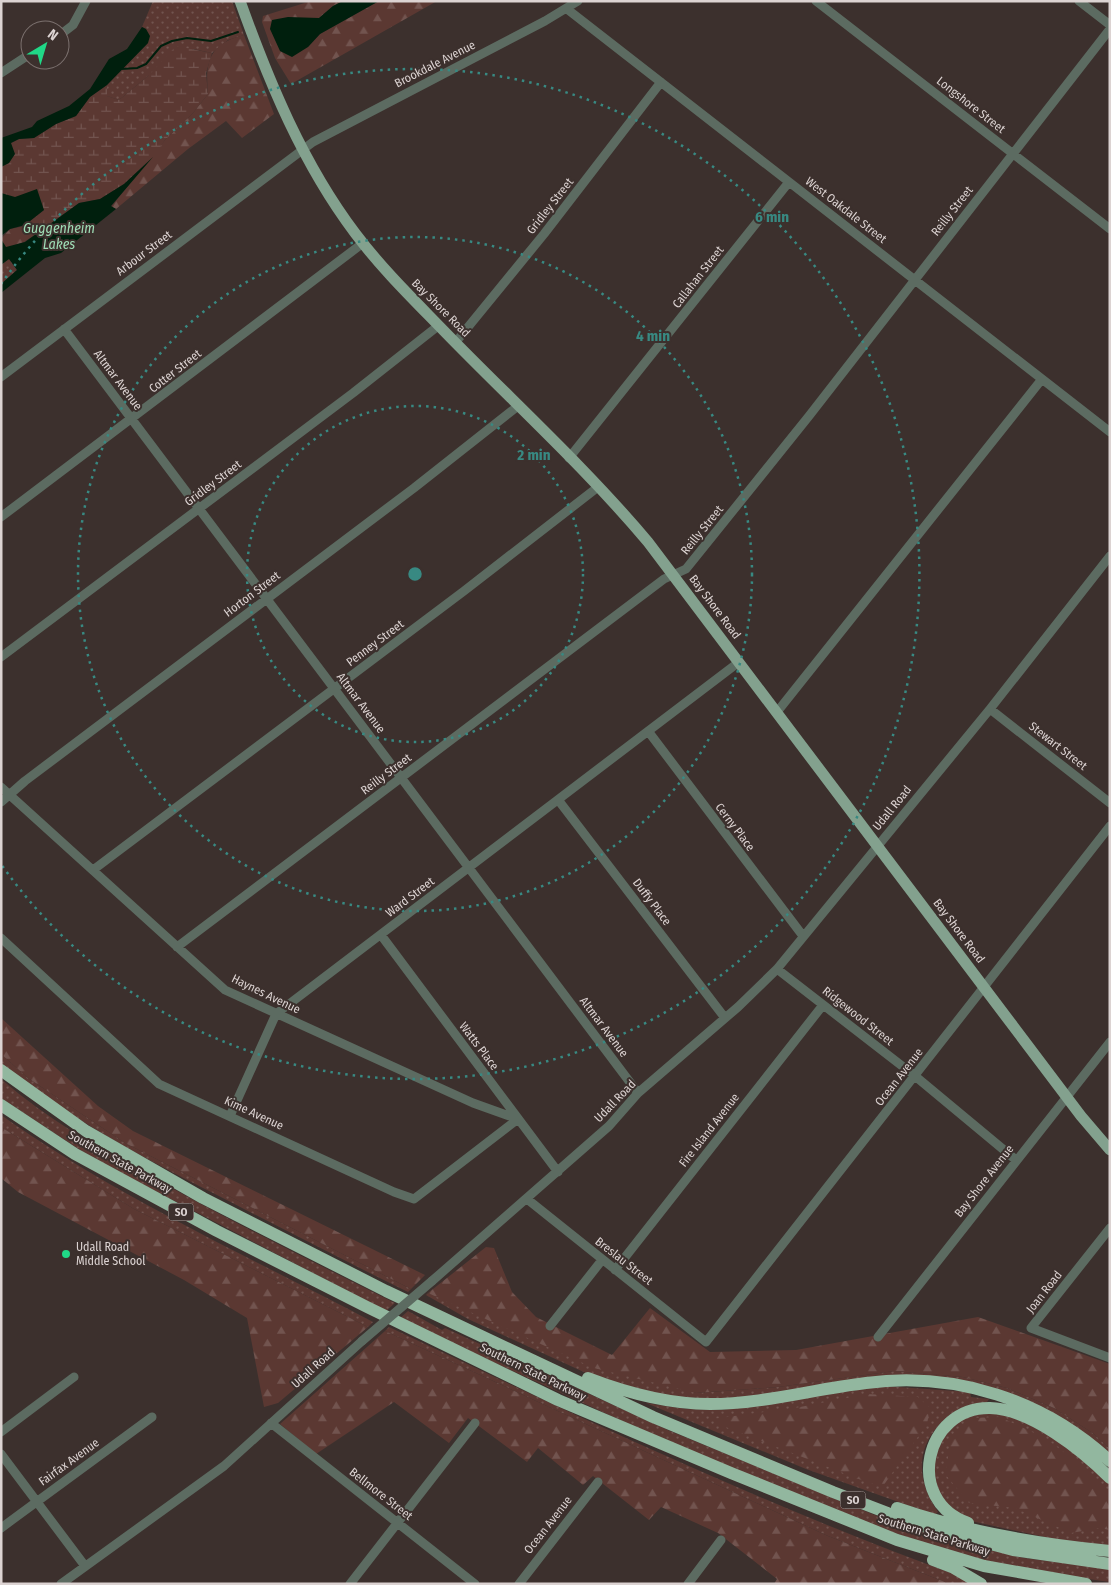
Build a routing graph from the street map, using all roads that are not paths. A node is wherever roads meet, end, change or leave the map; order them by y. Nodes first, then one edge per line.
1 (86, 1) edge
2 (240, 1) edge
3 (248, 1) edge
4 (578, 1) edge
5 (816, 1) edge
6 (1080, 1) edge
7 (567, 9) junction
8 (1110, 25) edge
9 (70, 27) edge
10 (1110, 29) edge
11 (20, 61) edge
12 (1, 73) edge
13 (661, 82) junction
14 (281, 101) junction
15 (303, 150) junction
16 (1013, 153) junction
17 (788, 182) junction
18 (1110, 229) edge
19 (363, 243) junction
20 (915, 280) junction
21 (438, 326) junction
22 (64, 329) junction
23 (455, 343) junction
24 (1, 376) edge
25 (1042, 379) junction
26 (518, 406) junction
27 (132, 420) junction
28 (1110, 432) edge
29 (569, 458) junction
30 (598, 487) junction
31 (198, 510) junction
32 (1, 517) edge
33 (1110, 556) edge
34 (674, 575) junction
35 (266, 599) junction
36 (1, 658) edge
37 (739, 662) junction
38 (334, 689) junction
39 (990, 709) junction
40 (777, 712) junction
41 (648, 732) junction
42 (402, 778) junction
43 (1, 787) edge
44 (9, 794) junction
45 (559, 800) junction
46 (1, 802) edge
47 (1110, 803) edge
48 (1110, 826) edge
49 (878, 846) junction
50 (469, 868) junction
51 (93, 870) junction
52 (381, 935) junction
53 (803, 936) junction
54 (1, 938) edge
55 (177, 947) junction
56 (777, 969) junction
57 (984, 987) junction
58 (822, 1005) junction
59 (276, 1014) junction
60 (725, 1018) junction
61 (1110, 1042) edge
62 (1, 1070) edge
63 (915, 1076) junction
64 (638, 1093) junction
65 (1066, 1097) junction
66 (1, 1105) edge
67 (230, 1116) junction
68 (518, 1119) junction
69 (1110, 1150) edge
70 (1016, 1160) junction
71 (558, 1172) junction
72 (527, 1199) junction
73 (1110, 1228) edge
74 (602, 1260) junction
75 (615, 1270) junction
76 (550, 1326) dead end
77 (878, 1337) dead end
78 (706, 1342) joint
79 (1110, 1358) edge
80 (538, 1363) junction
81 (74, 1377) dead end
82 (608, 1395) junction
83 (152, 1417) dead end
84 (271, 1423) junction
85 (475, 1423) dead end
86 (1, 1432) edge
87 (1, 1454) edge
88 (1110, 1461) edge
89 (1110, 1478) edge
90 (598, 1482) dead end
91 (37, 1501) junction
92 (397, 1523) junction
93 (861, 1526) junction
94 (1, 1528) edge
95 (721, 1540) dead end
96 (1063, 1546) junction
97 (1110, 1551) edge
98 (1110, 1564) edge
99 (85, 1566) junction
100 (61, 1584) edge
101 (350, 1584) edge
102 (475, 1584) edge
103 (519, 1584) edge
104 (688, 1584) edge
105 (982, 1584) edge
106 (1086, 1584) edge

1 - 9 street
2 - 14 main road, Bay Shore Road
3 - 14 main road, Bay Shore Road
4 - 7 street, Brookdale Avenue
5 - 16 street, Longshore Street
6 - 8 street
7 - 13 street, West Oakdale Street
7 - 15 street, Brookdale Avenue
10 - 16 street, Reilly Street
11 - 12 street
13 - 17 street, West Oakdale Street
13 - 23 street, Gridley Street
14 - 15 main road, Bay Shore Road
15 - 19 main road, Bay Shore Road
15 - 22 street, Arbour Street
16 - 18 street, Longshore Street
16 - 20 street, Reilly Street
17 - 20 street, West Oakdale Street
17 - 29 street, Callahan Street
19 - 21 main road, Bay Shore Road
19 - 27 street, Cotter Street
20 - 25 street, West Oakdale Street
20 - 34 street, Reilly Street
21 - 23 main road, Bay Shore Road
21 - 31 street, Gridley Street
22 - 24 street, Arbour Street
22 - 27 street, Altmar Avenue
23 - 26 main road, Bay Shore Road
25 - 28 street, West Oakdale Street
25 - 40 street
26 - 29 main road, Bay Shore Road
26 - 35 street, Horton Street
27 - 31 street, Altmar Avenue
27 - 32 street, Cotter Street
29 - 30 main road, Bay Shore Road
30 - 34 main road, Bay Shore Road
30 - 38 street, Penney Street
31 - 35 street, Altmar Avenue
31 - 36 street, Gridley Street
33 - 39 street, Udall Road
34 - 37 main road, Bay Shore Road
34 - 42 street, Reilly Street
35 - 38 street, Altmar Avenue
35 - 44 street, Horton Street
37 - 40 main road, Bay Shore Road
37 - 41 street, Ward Street
38 - 42 street, Altmar Avenue
38 - 51 street, Penney Street
39 - 47 street, Stewart Street
39 - 49 street, Udall Road
40 - 49 main road, Bay Shore Road
41 - 45 street, Ward Street
41 - 53 street, Cerny Place
42 - 50 street, Altmar Avenue
42 - 55 street, Reilly Street
43 - 44 street, Haynes Avenue
44 - 46 street, Horton Street
44 - 51 street, Haynes Avenue
45 - 50 street, Ward Street
45 - 60 street, Duffy Place
48 - 57 street, Ocean Avenue
49 - 53 street, Udall Road
49 - 57 main road, Bay Shore Road
50 - 52 street, Ward Street
50 - 64 street, Altmar Avenue
51 - 55 street, Haynes Avenue
52 - 59 street, Ward Street
52 - 68 street, Watts Place
53 - 56 street, Udall Road
54 - 67 street, Kime Avenue
55 - 59 street, Haynes Avenue
56 - 58 street, Ridgewood Street
56 - 60 street, Udall Road
57 - 63 street, Ocean Avenue
57 - 65 main road, Bay Shore Road
58 - 63 street, Ridgewood Street
58 - 75 street, Fire Island Avenue
59 - 67 street, Ward Street
59 - 68 street, Haynes Avenue
60 - 64 street, Udall Road
61 - 65 street, Bay Shore Avenue
62 - 80 highway, Southern State Parkway / SO
63 - 70 street, Ridgewood Street
63 - 78 street, Ocean Avenue
64 - 71 street, Udall Road
65 - 69 main road, Bay Shore Road
65 - 70 street, Bay Shore Avenue
66 - 93 highway, Southern State Parkway / SO
67 - 68 street, Kime Avenue
68 - 71 street, Watts Place
70 - 77 street, Bay Shore Avenue
71 - 72 street, Udall Road
72 - 74 street, Breslau Street
72 - 84 street, Udall Road, bridge
73 - 79 street, Joan Road
74 - 75 street, Breslau Street
74 - 76 street
75 - 78 street, Breslau Street
80 - 82 highway, Southern State Parkway / SO
80 - 88 highway
81 - 86 street
82 - 96 highway, Southern State Parkway / SO
82 - 98 highway, Southern State Parkway / SO
83 - 91 street, Fairfax Avenue
84 - 92 street, Bellmore Street
84 - 99 street, Udall Road
85 - 92 street
87 - 91 street
89 - 96 highway
90 - 103 street, Ocean Avenue
91 - 94 street, Fairfax Avenue
91 - 99 street
92 - 101 street
92 - 102 street, Bellmore Street
93 - 105 highway
93 - 106 highway, Southern State Parkway / SO
95 - 104 street
96 - 97 highway, Southern State Parkway / SO
99 - 100 street, Udall Road

